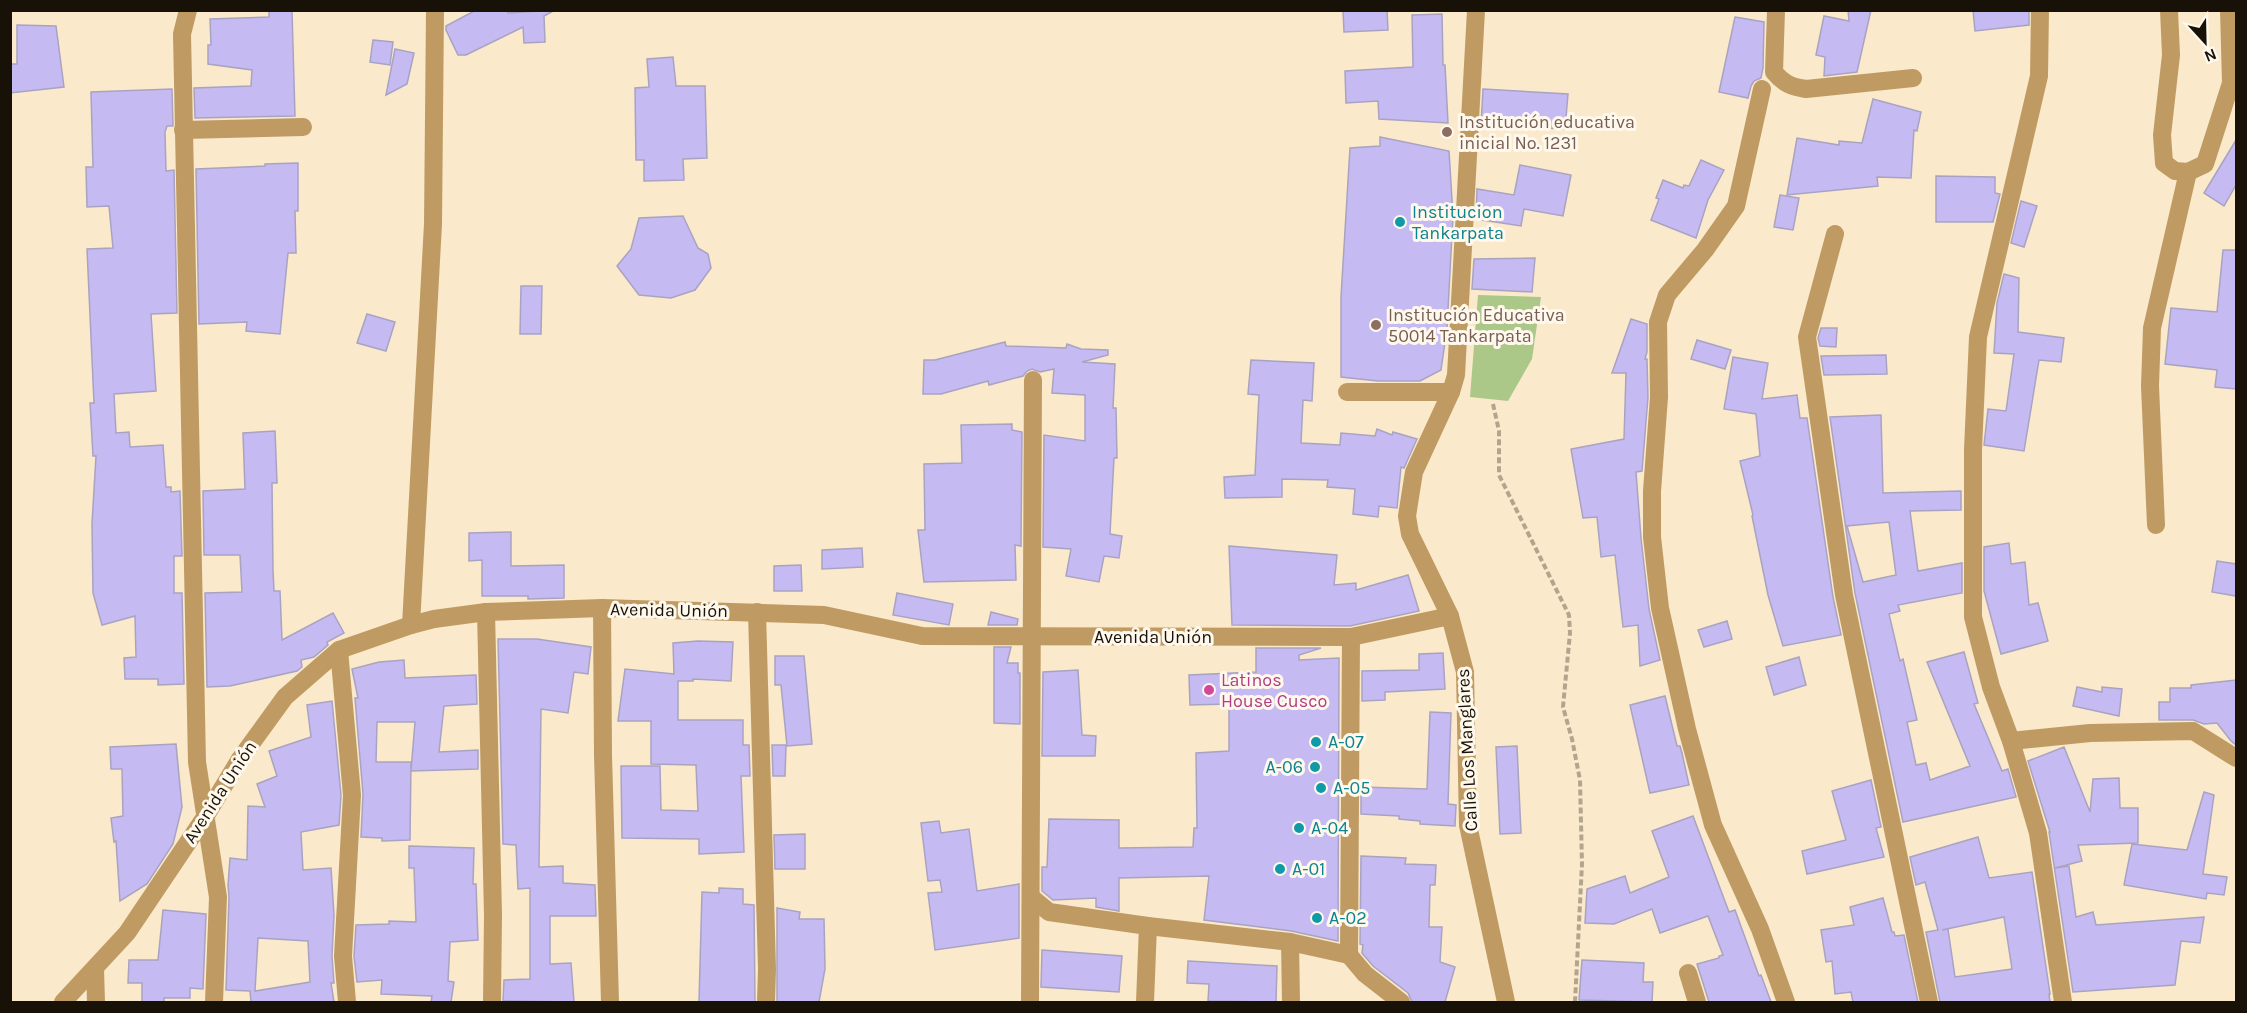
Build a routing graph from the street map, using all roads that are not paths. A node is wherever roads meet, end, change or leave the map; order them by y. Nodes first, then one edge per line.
1 (188, 10) edge
2 (435, 10) edge
3 (1476, 10) edge
4 (1776, 10) edge
5 (2040, 10) edge
6 (2169, 10) edge
7 (2229, 10) edge
8 (1913, 78) dead end
9 (1762, 89) dead end
10 (303, 127) dead end
11 (183, 130) junction
12 (2188, 172) junction
13 (1835, 234) dead end
14 (1033, 380) dead end
15 (1347, 392) dead end
16 (1451, 392) junction
17 (2156, 525) dead end
18 (602, 608) junction
19 (486, 612) junction
20 (757, 612) junction
21 (1450, 616) junction
22 (411, 625) junction
23 (1032, 637) junction
24 (1351, 638) junction
25 (339, 650) junction
26 (2012, 741) junction
27 (2236, 758) edge
28 (205, 817) junction
29 (1032, 898) junction
30 (1148, 926) junction
31 (1290, 942) junction
32 (1348, 955) junction
33 (95, 969) junction
34 (1688, 973) dead end
35 (63, 1002) edge
36 (96, 1002) edge
37 (214, 1002) edge
38 (347, 1002) edge
39 (492, 1002) edge
40 (610, 1002) edge
41 (766, 1002) edge
42 (1030, 1002) edge
43 (1145, 1002) edge
44 (1291, 1002) edge
45 (1401, 1002) edge
46 (1506, 1002) edge
47 (1697, 1002) edge
48 (1786, 1002) edge
49 (1929, 1002) edge
50 (2063, 1002) edge

1 - 11 street
2 - 22 street
3 - 16 street, Calle Los Manglares
4 - 8 street
5 - 26 street
6 - 12 street
7 - 12 street
9 - 48 street
10 - 11 street
11 - 28 street
12 - 17 street
13 - 49 street
14 - 23 street
15 - 16 street
16 - 21 street, Calle Los Manglares
18 - 19 street, Avenida Unión
18 - 20 street, Avenida Unión
18 - 40 street
19 - 22 street, Avenida Unión
19 - 39 street
20 - 23 street, Avenida Unión
20 - 41 street
21 - 24 street, Avenida Unión
21 - 46 street, Calle Los Manglares
22 - 25 street, Avenida Unión
23 - 24 street, Avenida Unión
23 - 29 street
24 - 32 street
25 - 28 street, Avenida Unión
25 - 38 street
26 - 27 street
26 - 50 street
28 - 33 street, Avenida Unión
28 - 37 street
29 - 30 street
29 - 42 street
30 - 31 street
30 - 43 street
31 - 32 street
31 - 44 street
32 - 45 street
33 - 35 street, Avenida Unión
33 - 36 street
34 - 47 street

